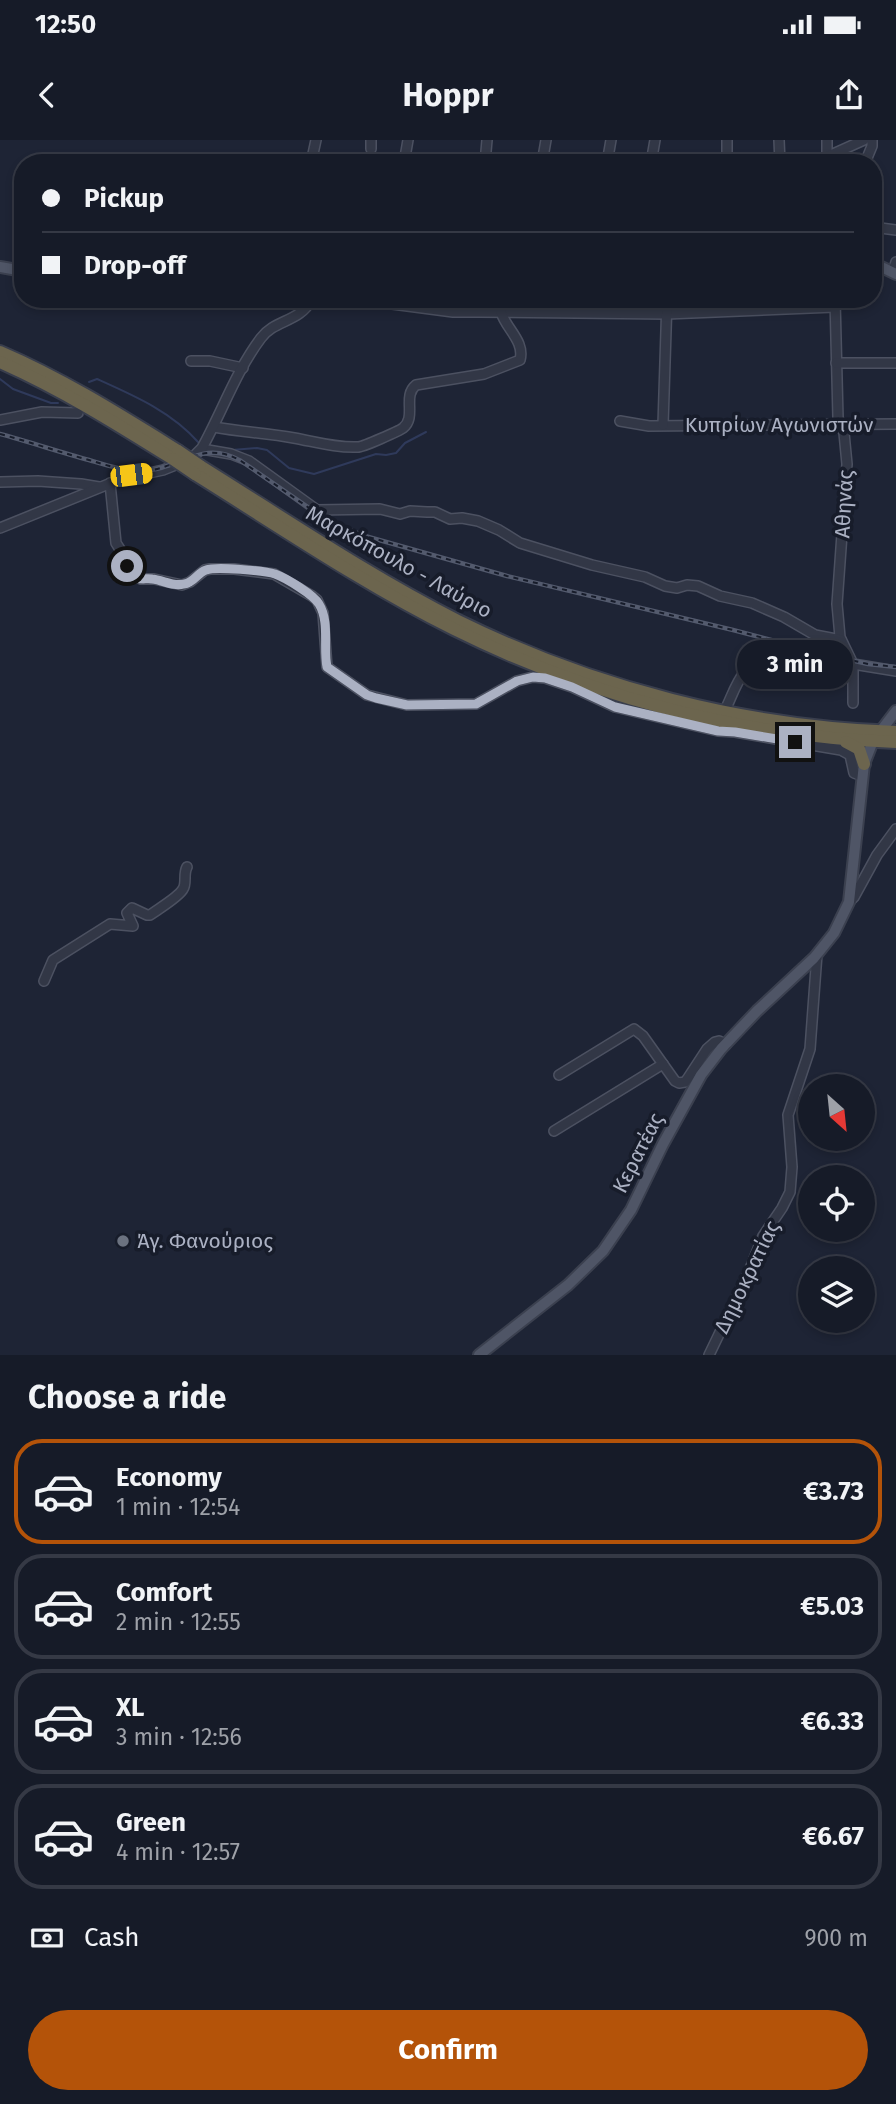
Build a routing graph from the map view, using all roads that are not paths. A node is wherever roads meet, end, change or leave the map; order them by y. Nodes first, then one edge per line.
1 (864, 140) edge
2 (834, 154) edge
3 (306, 308) edge
4 (423, 308) edge
5 (479, 308) edge
6 (667, 308) edge
7 (740, 308) edge
8 (835, 308) edge
9 (479, 312) junction
10 (501, 312) junction
11 (667, 314) junction
12 (0, 352) edge
13 (191, 361) dead end
14 (0, 362) edge
15 (836, 363) junction
16 (896, 363) edge
17 (243, 368) junction
18 (78, 413) dead end
19 (0, 420) edge
20 (620, 421) dead end
21 (840, 424) junction
22 (896, 424) edge
23 (663, 425) junction
24 (214, 427) junction
25 (176, 458) junction
26 (198, 461) junction
27 (0, 482) edge
28 (105, 485) junction
29 (0, 528) edge
30 (841, 640) junction
31 (853, 663) junction
32 (896, 671) edge
33 (853, 703) dead end
34 (896, 711) edge
35 (724, 712) junction
36 (887, 735) edge
37 (839, 740) junction
38 (863, 770) junction
39 (896, 829) edge
40 (187, 867) dead end
41 (849, 902) junction
42 (817, 954) junction
43 (44, 981) dead end
44 (726, 1045) junction
45 (663, 1064) junction
46 (559, 1075) dead end
47 (554, 1131) dead end
48 (494, 1343) junction
49 (479, 1355) edge
50 (497, 1355) edge
51 (709, 1355) edge

1 - 2 street
3 - 17 street
4 - 9 street
5 - 9 street
6 - 11 street
7 - 11 street
8 - 15 street, Αθηνάς
9 - 10 street
10 - 11 street
10 - 24 street
11 - 23 street
12 - 25 highway, Μαρκόπουλο - Λαύριο
13 - 17 street
14 - 25 highway, Μαρκόπουλο - Λαύριο
15 - 16 street
15 - 21 street, Αθηνάς
17 - 24 street
18 - 19 street
20 - 23 street, Κυπρίων Αγωνιστών
21 - 22 street, Κυπρίων Αγωνιστών
21 - 23 street, Κυπρίων Αγωνιστών
21 - 30 street, Αθηνάς
24 - 26 street
25 - 26 highway, Μαρκόπουλο - Λαύριο, bridge
25 - 28 street
26 - 30 street
26 - 35 highway, Μαρκόπουλο - Λαύριο
26 - 37 highway, Μαρκόπουλο - Λαύριο
27 - 28 street
28 - 29 street
28 - 38 street
30 - 31 street, Αθηνάς
31 - 32 street
31 - 33 street
31 - 35 street
34 - 36 main road
35 - 36 highway, Μαρκόπουλο - Λαύριο
36 - 37 highway, Μαρκόπουλο - Λαύριο
36 - 38 main road
37 - 38 highway
38 - 41 main road
39 - 41 street
40 - 43 street
41 - 42 main road, Κερατέας
42 - 44 main road, Κερατέας
42 - 51 street, Δημοκρατίας
44 - 45 street
44 - 48 main road, Κερατέας
45 - 46 street
45 - 47 street
48 - 49 main road, Κερατέας
48 - 50 street

